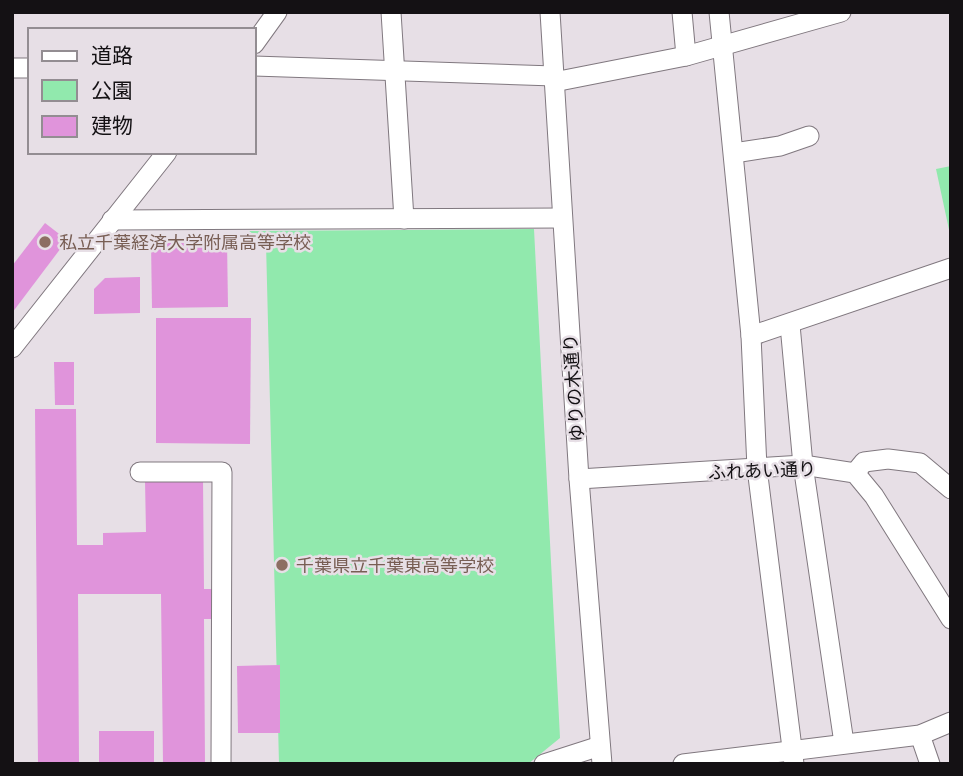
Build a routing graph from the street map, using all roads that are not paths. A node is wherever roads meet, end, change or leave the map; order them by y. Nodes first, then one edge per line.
1 (277, 12) edge
2 (391, 12) edge
3 (550, 12) edge
4 (682, 12) edge
5 (719, 12) edge
6 (841, 12) edge
7 (256, 41) edge
8 (722, 46) junction
9 (686, 56) junction
10 (256, 66) edge
11 (394, 70) junction
12 (554, 79) junction
13 (809, 136) dead end
14 (734, 153) junction
15 (165, 154) edge
16 (404, 219) junction
17 (562, 219) junction
18 (112, 220) junction
19 (951, 268) edge
20 (790, 325) junction
21 (751, 336) junction
22 (12, 348) edge
23 (803, 466) junction
24 (757, 468) junction
25 (140, 472) dead end
26 (855, 473) junction
27 (579, 479) junction
28 (951, 489) edge
29 (951, 619) edge
30 (951, 722) edge
31 (920, 736) junction
32 (845, 743) junction
33 (601, 755) edge
34 (793, 756) edge
35 (221, 764) edge
36 (544, 764) edge
37 (683, 764) edge
38 (930, 764) edge

1 - 7 street
2 - 11 street
3 - 12 street, ゆりの木通り
4 - 9 street
5 - 8 street
6 - 8 street
8 - 9 street
8 - 14 street
9 - 12 street
10 - 11 street
11 - 12 street
11 - 16 street
12 - 17 street, ゆりの木通り
13 - 14 street
14 - 21 street
15 - 18 street
16 - 17 street
16 - 18 street
17 - 27 street, ゆりの木通り
18 - 22 street
19 - 20 street
20 - 21 street
20 - 23 street
21 - 24 street
23 - 24 street, ふれあい通り
23 - 26 street, ふれあい通り
23 - 32 street
24 - 27 street, ふれあい通り
24 - 34 street
25 - 35 street
26 - 28 street
26 - 29 street
27 - 33 street, ゆりの木通り
30 - 31 street
31 - 32 street
31 - 38 street
32 - 34 street
33 - 36 street
34 - 37 street

